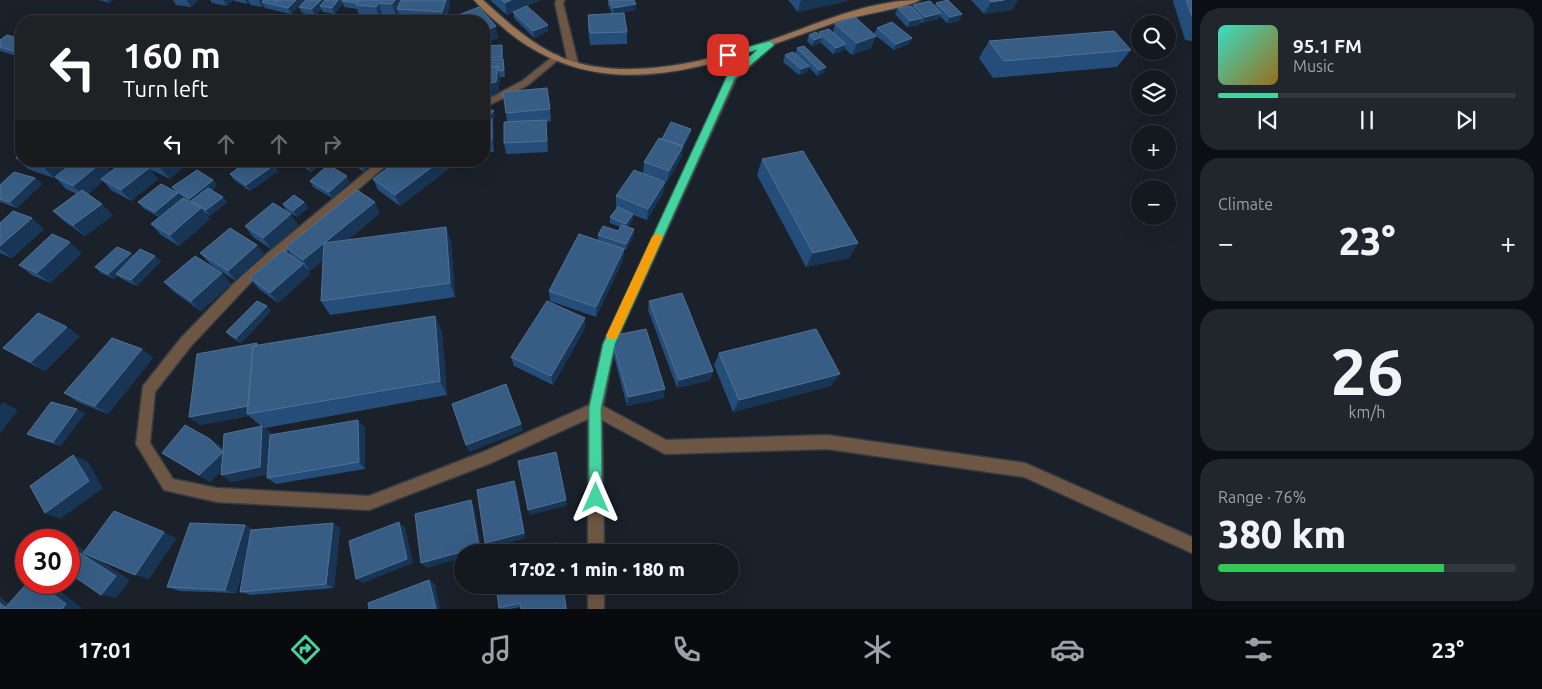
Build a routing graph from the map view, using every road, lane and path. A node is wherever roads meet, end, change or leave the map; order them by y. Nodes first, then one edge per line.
1 (478, 0) edge
2 (561, 0) edge
3 (916, 0) edge
4 (770, 44) junction
5 (556, 57) junction
6 (572, 63) junction
7 (490, 102) edge
8 (379, 167) edge
9 (595, 408) junction
10 (596, 544) edge
11 (1192, 545) edge
12 (596, 594) edge
13 (596, 609) edge

1 - 5 main road
2 - 6 street
3 - 4 main road
4 - 6 main road
4 - 9 street
5 - 6 main road
5 - 7 street
8 - 9 street
9 - 10 street
9 - 11 street
12 - 13 street

